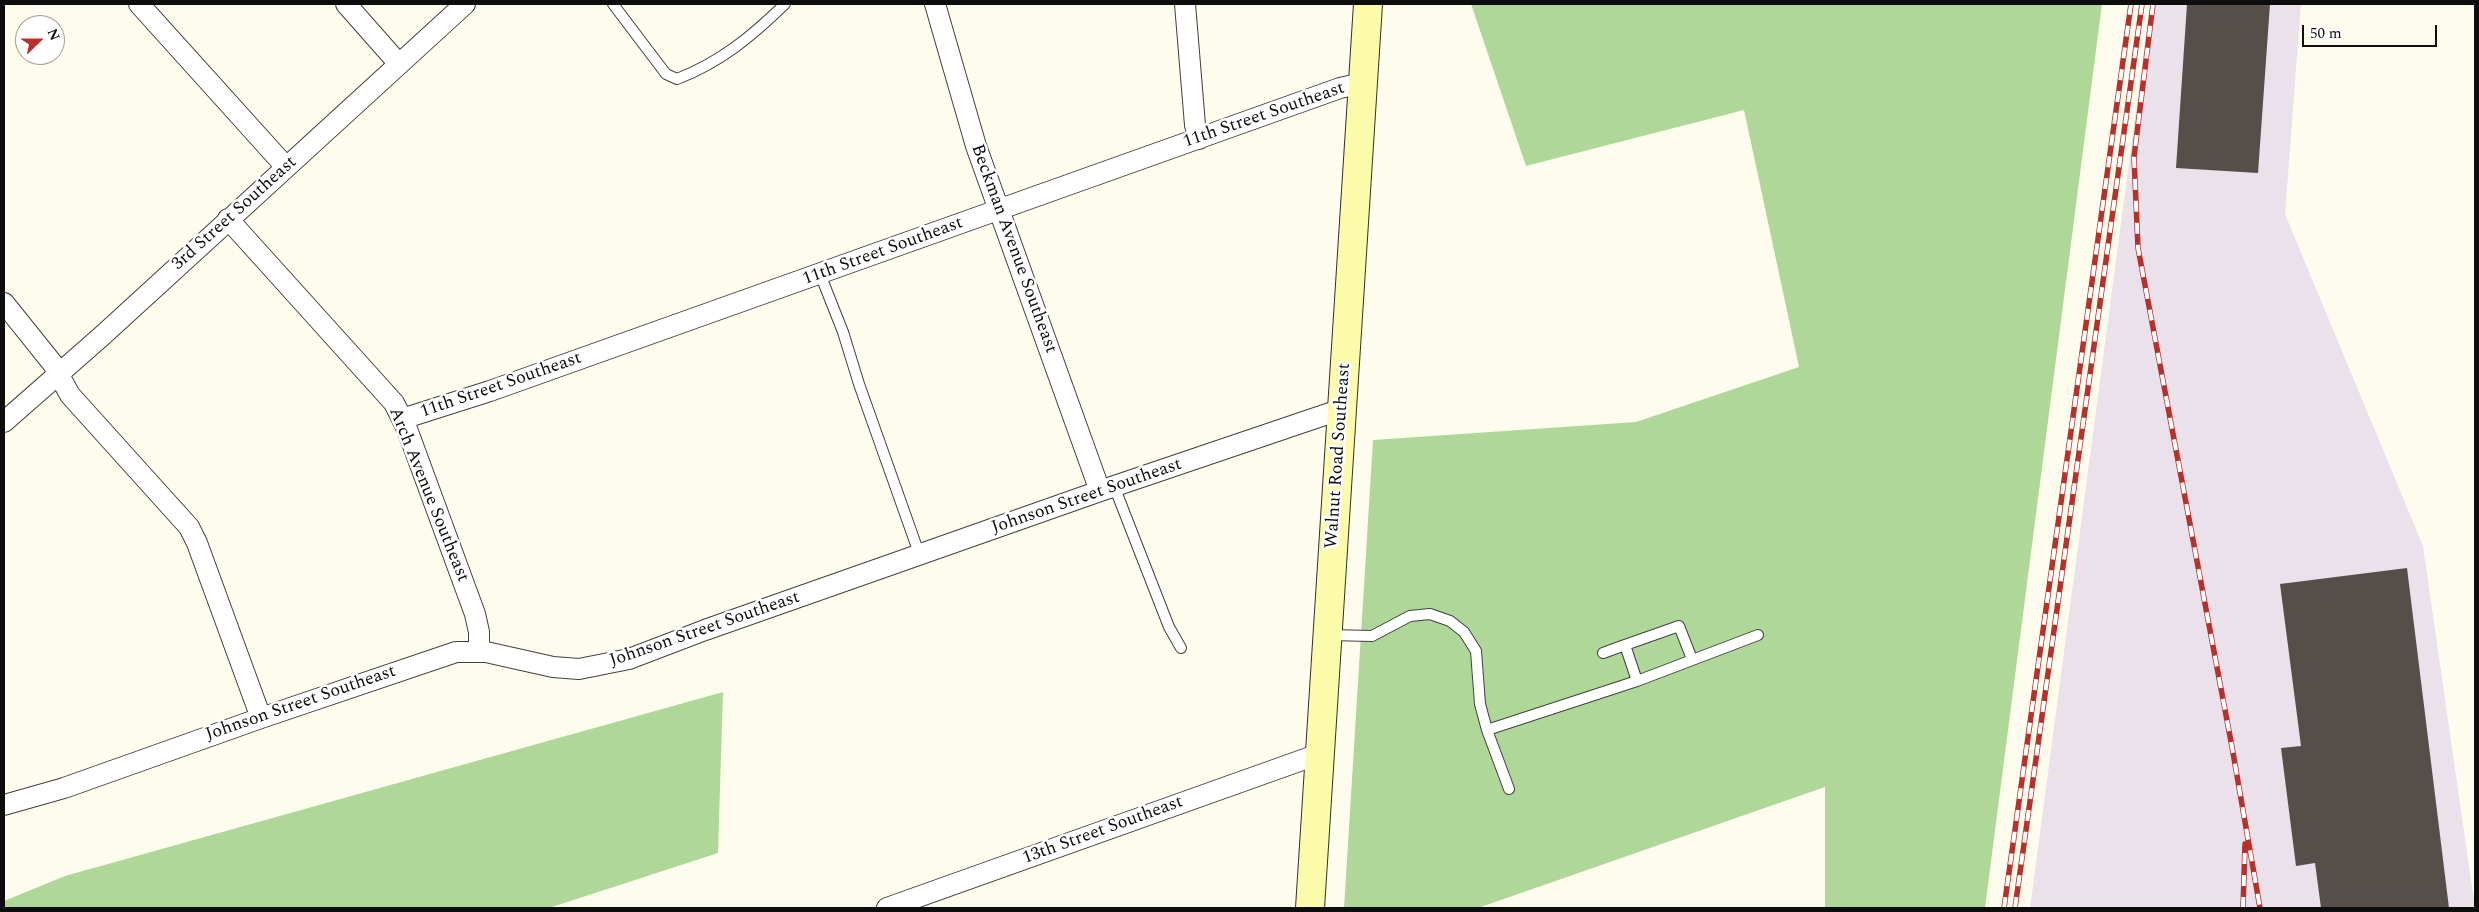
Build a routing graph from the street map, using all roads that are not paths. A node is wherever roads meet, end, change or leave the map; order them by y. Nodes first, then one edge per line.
1 (139, 4) edge
2 (346, 4) edge
3 (465, 4) edge
4 (612, 4) edge
5 (785, 4) edge
6 (1185, 4) edge
7 (1368, 4) edge
8 (937, 5) edge
9 (399, 64) junction
10 (1363, 84) junction
11 (1199, 139) junction
12 (286, 167) junction
13 (999, 211) junction
14 (228, 219) junction
15 (820, 274) junction
16 (4, 303) edge
17 (58, 372) junction
18 (1342, 409) junction
19 (402, 419) junction
20 (4, 422) edge
21 (1107, 489) junction
22 (920, 556) junction
23 (1327, 635) junction
24 (1758, 635) dead end
25 (1625, 645) junction
26 (1181, 648) dead end
27 (479, 651) junction
28 (1603, 653) dead end
29 (1692, 660) junction
30 (1637, 681) junction
31 (261, 718) junction
32 (1487, 730) junction
33 (1319, 754) junction
34 (1509, 788) dead end
35 (4, 805) edge
36 (887, 908) edge
37 (1310, 908) edge

1 - 12 street
2 - 9 street
3 - 9 street, 3rd Street Southeast
4 - 5 lane
6 - 11 street
7 - 10 main road, Walnut Road Southeast
8 - 13 street, Beckman Avenue Southeast
9 - 12 street, 3rd Street Southeast
10 - 11 street, 11th Street Southeast
10 - 18 main road, Walnut Road Southeast
11 - 13 street, 11th Street Southeast
12 - 14 street, 3rd Street Southeast
13 - 15 street, 11th Street Southeast
13 - 21 street, Beckman Avenue Southeast
14 - 17 street, 3rd Street Southeast
14 - 19 street, Arch Avenue Southeast
15 - 19 street, 11th Street Southeast
15 - 22 lane
16 - 17 street
17 - 20 street, 3rd Street Southeast
17 - 31 street
18 - 21 street, Johnson Street Southeast
18 - 23 main road, Walnut Road Southeast
19 - 27 street, Arch Avenue Southeast
21 - 22 street, Johnson Street Southeast
21 - 26 lane
22 - 27 street, Johnson Street Southeast
23 - 32 lane
23 - 33 main road, Walnut Road Southeast
24 - 29 lane
25 - 28 lane
25 - 29 lane
25 - 30 lane
27 - 31 street, Johnson Street Southeast
29 - 30 lane
30 - 32 lane
31 - 35 street, Johnson Street Southeast
32 - 34 lane
33 - 36 street, 13th Street Southeast
33 - 37 main road, Walnut Road Southeast

